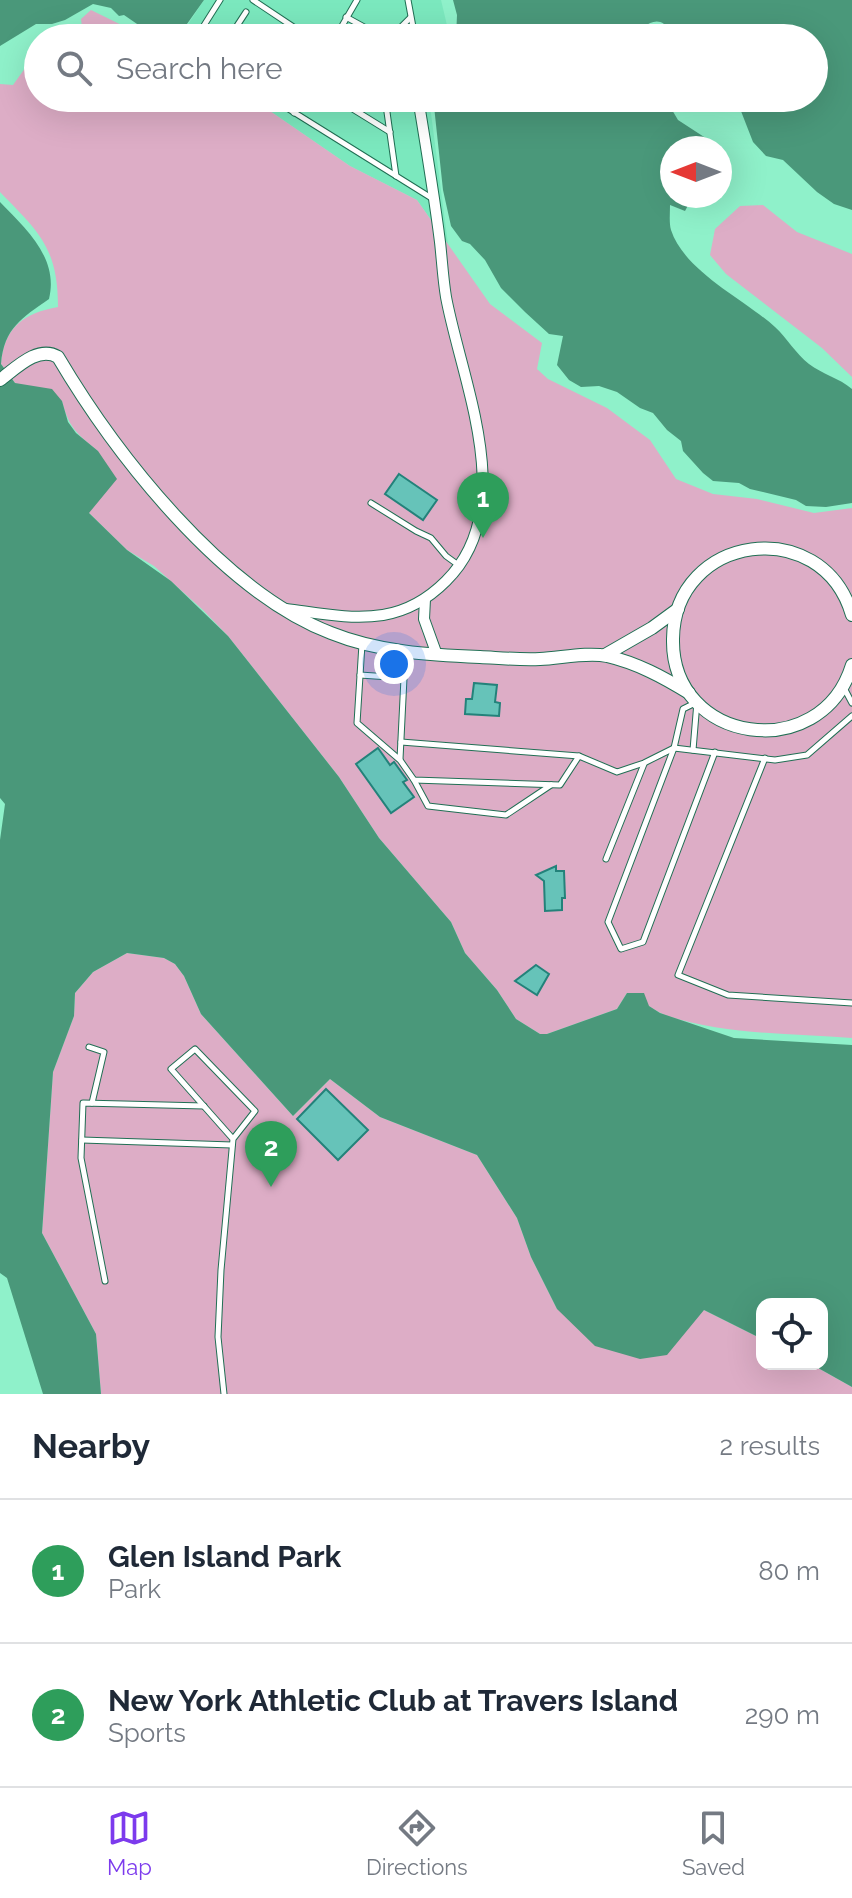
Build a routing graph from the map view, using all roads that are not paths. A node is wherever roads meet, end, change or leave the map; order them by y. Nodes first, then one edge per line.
1 (220, 0) edge
2 (253, 0) edge
3 (357, 0) edge
4 (408, 0) edge
5 (246, 12) dead end
6 (346, 17) junction
7 (411, 17) junction
8 (205, 24) edge
9 (239, 24) edge
10 (289, 24) edge
11 (342, 24) edge
12 (358, 24) edge
13 (404, 24) edge
14 (411, 24) edge
15 (358, 112) edge
16 (387, 112) edge
17 (420, 112) edge
18 (294, 113) edge
19 (390, 132) junction
20 (396, 176) junction
21 (434, 200) junction
22 (0, 380) edge
23 (371, 503) dead end
24 (446, 556) junction
25 (460, 567) junction
26 (448, 580) junction
27 (425, 599) junction
28 (284, 609) junction
29 (678, 609) junction
30 (852, 615) edge
31 (362, 643) junction
32 (437, 655) junction
33 (605, 655) junction
34 (852, 665) edge
35 (360, 675) junction
36 (843, 686) junction
37 (693, 698) junction
38 (852, 703) edge
39 (852, 716) edge
40 (401, 742) junction
41 (674, 748) junction
42 (693, 750) junction
43 (715, 752) junction
44 (579, 756) junction
45 (765, 758) junction
46 (400, 760) junction
47 (644, 763) junction
48 (414, 780) junction
49 (552, 784) junction
50 (606, 859) dead end
51 (852, 1003) edge
52 (89, 1047) dead end
53 (92, 1103) junction
54 (204, 1106) junction
55 (82, 1140) junction
56 (232, 1142) junction
57 (105, 1281) dead end
58 (224, 1394) edge

1 - 8 lane
2 - 10 lane
3 - 6 lane
4 - 7 lane
5 - 9 lane
6 - 11 lane
6 - 12 lane
7 - 13 lane
7 - 14 lane
15 - 19 lane
16 - 19 lane
17 - 21 street
18 - 20 lane
19 - 20 lane
20 - 21 lane
21 - 25 street
22 - 28 street
23 - 24 lane
24 - 25 lane
24 - 26 lane
25 - 26 street
26 - 27 street
27 - 28 street
27 - 32 street
28 - 31 street
29 - 30 street
29 - 33 street
29 - 37 street
31 - 32 street
31 - 35 lane
32 - 33 street
33 - 37 street
34 - 36 street
35 - 40 lane
35 - 46 lane
36 - 37 street
36 - 38 lane
37 - 41 lane
37 - 42 lane
39 - 45 lane
40 - 44 lane
40 - 46 lane
41 - 42 lane
41 - 43 lane
41 - 47 lane
42 - 43 lane
43 - 45 lane
44 - 47 lane
44 - 49 lane
45 - 51 lane
46 - 48 lane
47 - 50 lane
48 - 49 lane
48 - 49 lane
52 - 53 lane
53 - 54 lane
53 - 55 lane
54 - 56 lane
54 - 56 lane
55 - 56 lane
55 - 57 lane
56 - 58 lane

